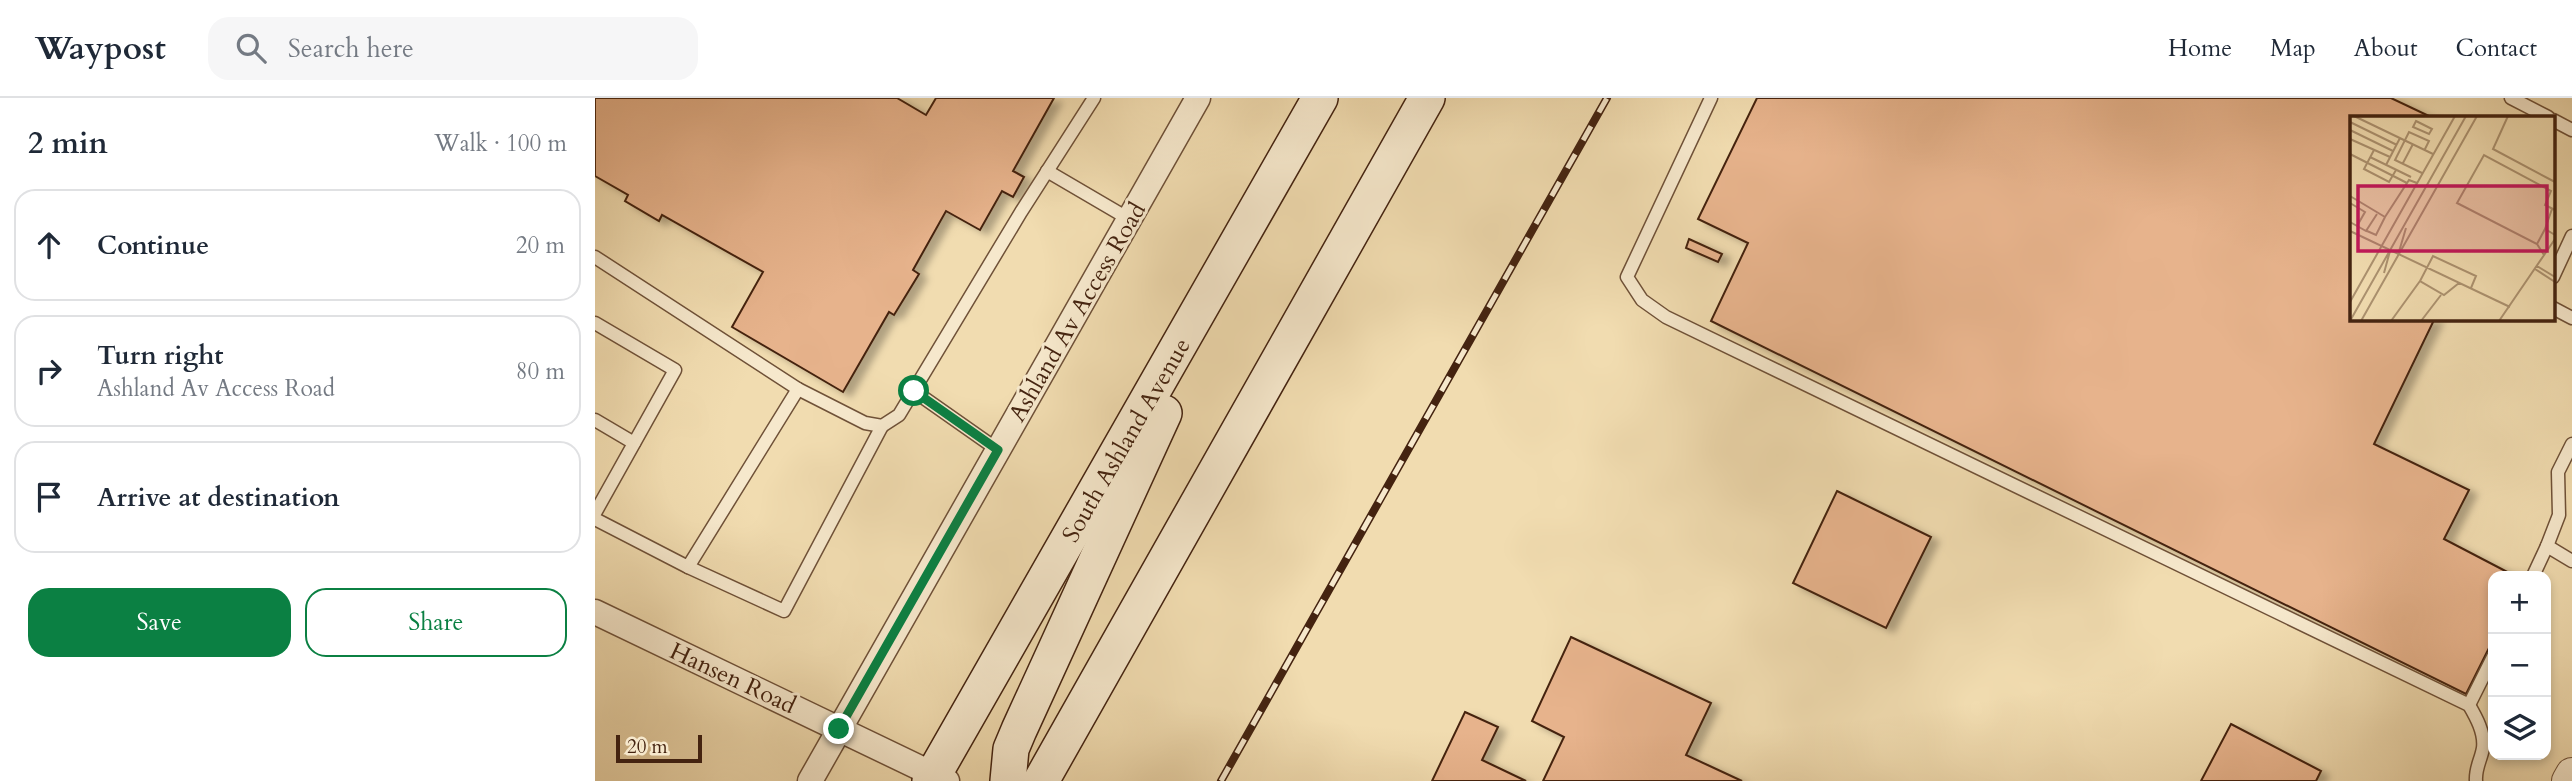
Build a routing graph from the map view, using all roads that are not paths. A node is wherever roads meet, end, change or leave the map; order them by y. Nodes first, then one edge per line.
1 (1094, 98) edge
2 (1198, 98) edge
3 (1320, 98) edge
4 (1427, 98) edge
5 (1711, 98) edge
6 (2511, 98) edge
7 (2547, 116) edge
8 (2555, 120) edge
9 (2572, 130) edge
10 (1047, 171) junction
11 (1129, 219) junction
12 (2572, 236) edge
13 (595, 257) edge
14 (2555, 273) edge
15 (1210, 295) junction
16 (2555, 309) edge
17 (2572, 318) edge
18 (595, 323) edge
19 (798, 389) junction
20 (914, 391) junction
21 (595, 420) edge
22 (883, 426) junction
23 (634, 443) junction
24 (2572, 444) edge
25 (998, 450) junction
26 (595, 513) edge
27 (595, 519) edge
28 (2547, 546) junction
29 (2572, 561) edge
30 (688, 567) junction
31 (2535, 571) edge
32 (595, 612) edge
33 (2488, 667) edge
34 (2469, 705) junction
35 (839, 729) junction
36 (2572, 774) edge
37 (937, 779) edge
38 (810, 781) edge
39 (1008, 781) edge
40 (1041, 781) edge
41 (2476, 781) edge
42 (2568, 781) edge

1 - 10 lane
2 - 11 street, Ashland Av Access Road
3 - 15 main road, South Ashland Avenue
4 - 40 main road
5 - 34 lane
6 - 7 lane
8 - 9 lane
10 - 11 lane
10 - 20 lane
11 - 25 street, Ashland Av Access Road
12 - 14 lane
13 - 19 lane
15 - 37 main road, South Ashland Avenue
15 - 39 main road
16 - 17 lane
18 - 23 lane
19 - 22 lane
19 - 30 lane
20 - 22 lane
20 - 25 lane
21 - 23 lane
22 - 30 lane
23 - 26 lane
24 - 28 lane
25 - 35 street, Ashland Av Access Road
27 - 30 lane
28 - 29 lane
28 - 31 lane
32 - 35 street, Hansen Road
33 - 34 lane
34 - 41 lane
35 - 37 street, Hansen Road
35 - 38 street, Ashland Av Access Road
36 - 42 street

